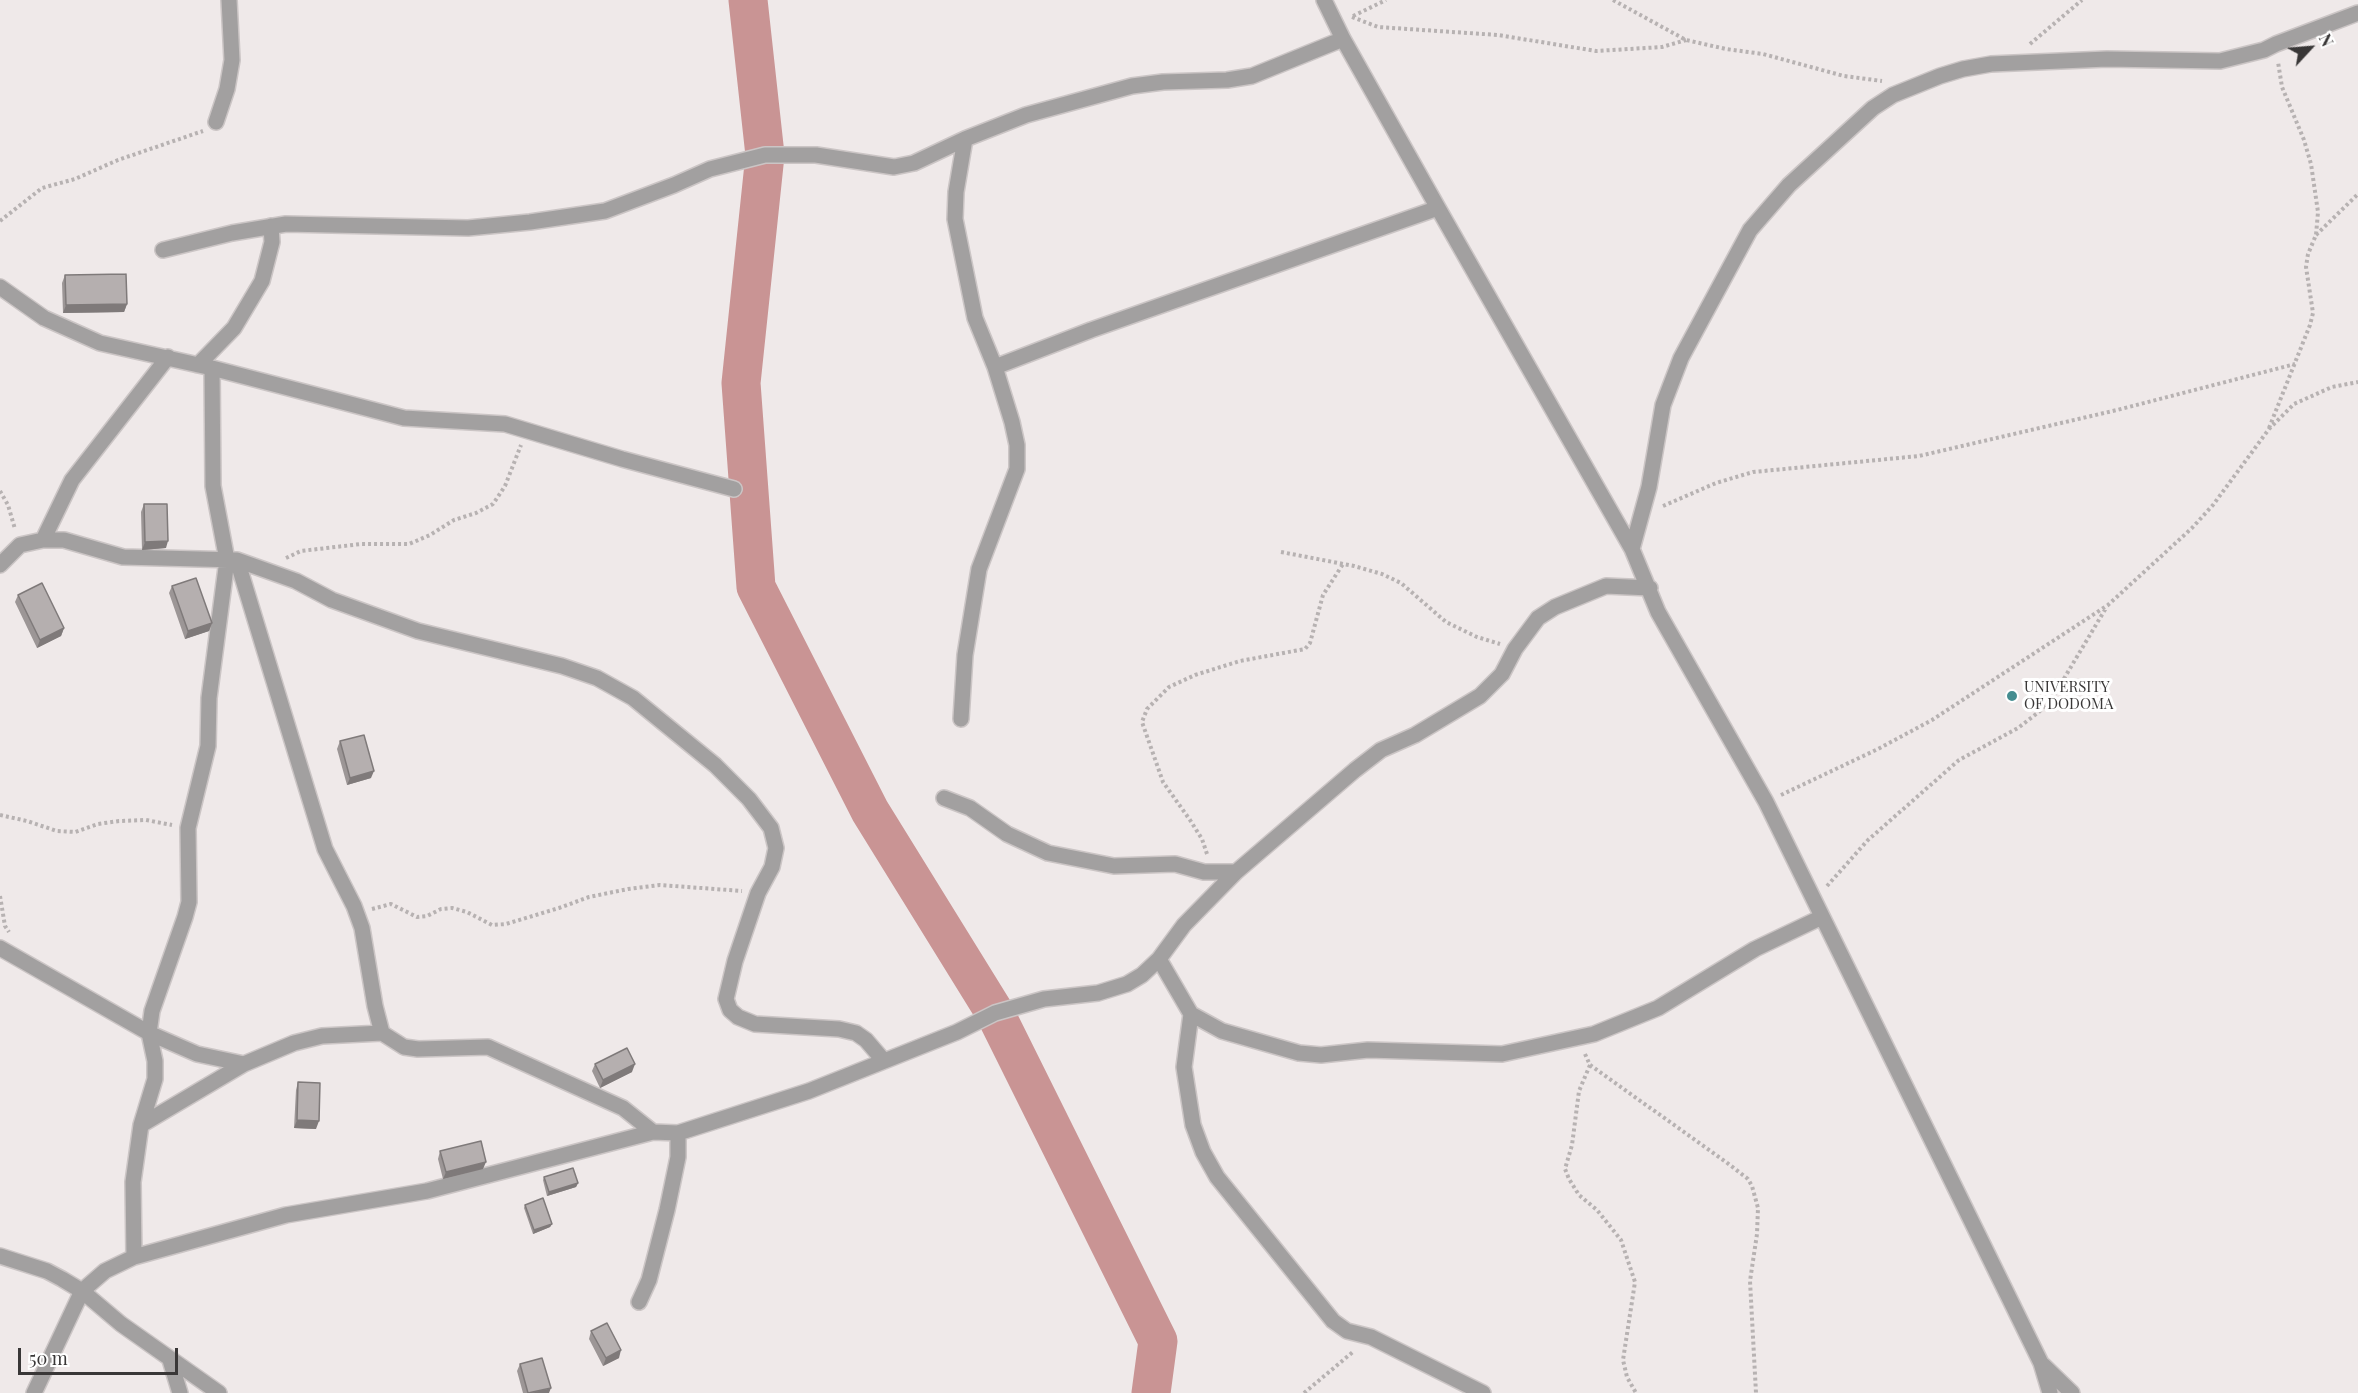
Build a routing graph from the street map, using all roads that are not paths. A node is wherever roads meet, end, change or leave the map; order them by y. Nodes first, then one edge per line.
1 (229, 0) edge
2 (1324, 0) edge
3 (2358, 13) edge
4 (1343, 39) junction
5 (216, 122) road end
6 (965, 139) junction
7 (1438, 208) junction
8 (271, 226) junction
9 (163, 250) dead end
10 (0, 287) edge
11 (168, 357) junction
12 (205, 366) junction
13 (995, 367) junction
14 (734, 489) dead end
15 (43, 540) junction
16 (1632, 549) junction
17 (232, 560) junction
18 (0, 565) edge
19 (1650, 588) junction
20 (961, 719) dead end
21 (944, 798) dead end
22 (1236, 872) junction
23 (1822, 917) junction
24 (0, 948) edge
25 (1159, 959) junction
26 (1191, 1014) junction
27 (149, 1033) junction
28 (382, 1033) junction
29 (884, 1061) junction
30 (244, 1064) junction
31 (141, 1125) junction
32 (653, 1131) junction
33 (678, 1133) junction
34 (0, 1256) edge
35 (134, 1257) junction
36 (82, 1291) junction
37 (639, 1302) dead end
38 (170, 1360) junction
39 (2041, 1363) junction
40 (34, 1393) edge
41 (180, 1393) edge
42 (219, 1393) edge
43 (1483, 1393) edge
44 (2050, 1393) edge
45 (2072, 1393) edge

1 - 5 street
2 - 4 street
3 - 16 street
4 - 6 street
4 - 7 street
6 - 8 street
6 - 13 street
7 - 13 street
7 - 16 street
8 - 9 street
8 - 12 street
10 - 11 street
11 - 12 street
11 - 15 street
12 - 14 street
12 - 17 street
13 - 20 street
15 - 17 street
15 - 18 street
16 - 19 street
17 - 27 street
17 - 28 street
17 - 29 street
19 - 22 street
19 - 23 street
21 - 22 street
22 - 25 street
23 - 26 street
23 - 39 street
24 - 27 street
25 - 26 street
25 - 29 street
26 - 43 street
27 - 30 street
27 - 31 street
28 - 30 street
28 - 32 street
29 - 33 street
30 - 31 street
31 - 35 street
32 - 33 street
32 - 35 street
33 - 37 street
34 - 36 street
35 - 36 street
36 - 38 street
36 - 40 street
38 - 41 street
38 - 42 street
39 - 44 street
39 - 45 street

